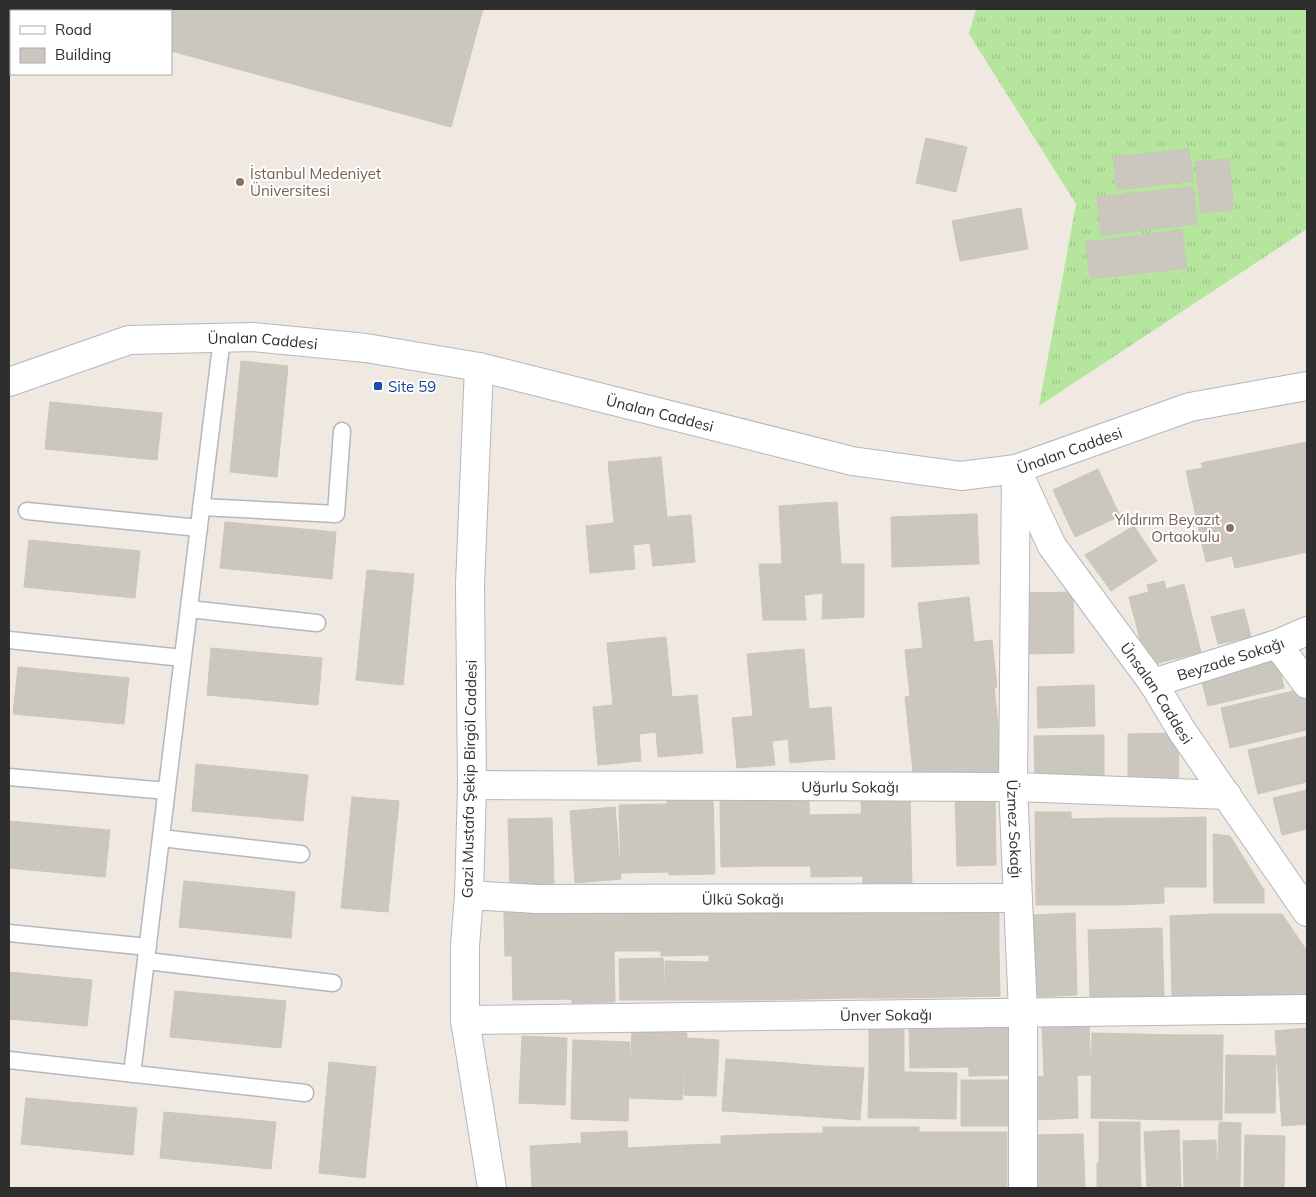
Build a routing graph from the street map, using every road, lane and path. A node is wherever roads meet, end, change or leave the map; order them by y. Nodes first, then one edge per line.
1 (222, 338) junction
2 (479, 367) junction
3 (9, 382) edge
4 (1307, 386) edge
5 (342, 431) dead end
6 (1016, 470) junction
7 (201, 507) junction
8 (27, 511) dead end
9 (199, 528) junction
10 (189, 609) junction
11 (318, 623) dead end
12 (1307, 631) edge
13 (9, 640) edge
14 (1277, 644) junction
15 (183, 658) junction
16 (1153, 683) junction
17 (1307, 684) edge
18 (9, 777) edge
19 (472, 785) junction
20 (1013, 787) junction
21 (167, 791) junction
22 (1227, 795) junction
23 (161, 838) junction
24 (301, 854) dead end
25 (469, 895) junction
26 (1017, 898) junction
27 (1307, 912) edge
28 (9, 933) edge
29 (147, 954) junction
30 (333, 983) dead end
31 (1307, 1009) edge
32 (1023, 1012) junction
33 (464, 1020) junction
34 (9, 1060) edge
35 (132, 1074) junction
36 (305, 1093) dead end
37 (492, 1188) edge
38 (1023, 1188) edge

1 - 2 street, Ünalan Caddesi
1 - 3 street, Ünalan Caddesi
1 - 7 lane
2 - 6 street, Ünalan Caddesi
2 - 19 street, Gazi Mustafa Şekip Birgöl Caddesi
4 - 6 street, Ünalan Caddesi
5 - 7 lane
6 - 16 street, Ünsalan Caddesi
6 - 20 street, Üzmez Sokağı
7 - 9 lane
8 - 9 lane
9 - 10 lane
10 - 11 lane
10 - 15 lane
12 - 14 street, Beyzade Sokağı
13 - 15 lane
14 - 16 street, Beyzade Sokağı
14 - 17 street
15 - 21 lane
16 - 22 street, Ünsalan Caddesi
18 - 21 lane
19 - 20 street, Uğurlu Sokağı
19 - 25 street, Gazi Mustafa Şekip Birgöl Caddesi
20 - 22 street, Uğurlu Sokağı
20 - 26 street, Üzmez Sokağı
21 - 23 lane
22 - 27 street, Ünsalan Caddesi
23 - 24 lane
23 - 29 lane
25 - 26 street, Ülkü Sokağı
25 - 33 street, Gazi Mustafa Şekip Birgöl Caddesi
26 - 32 street, Üzmez Sokağı
28 - 29 lane
29 - 30 lane
29 - 35 lane
31 - 32 street, Ünver Sokağı
32 - 33 street, Ünver Sokağı
32 - 38 street, Üzmez Sokağı
33 - 37 street, Gazi Mustafa Şekip Birgöl Caddesi
34 - 35 lane
35 - 36 lane

